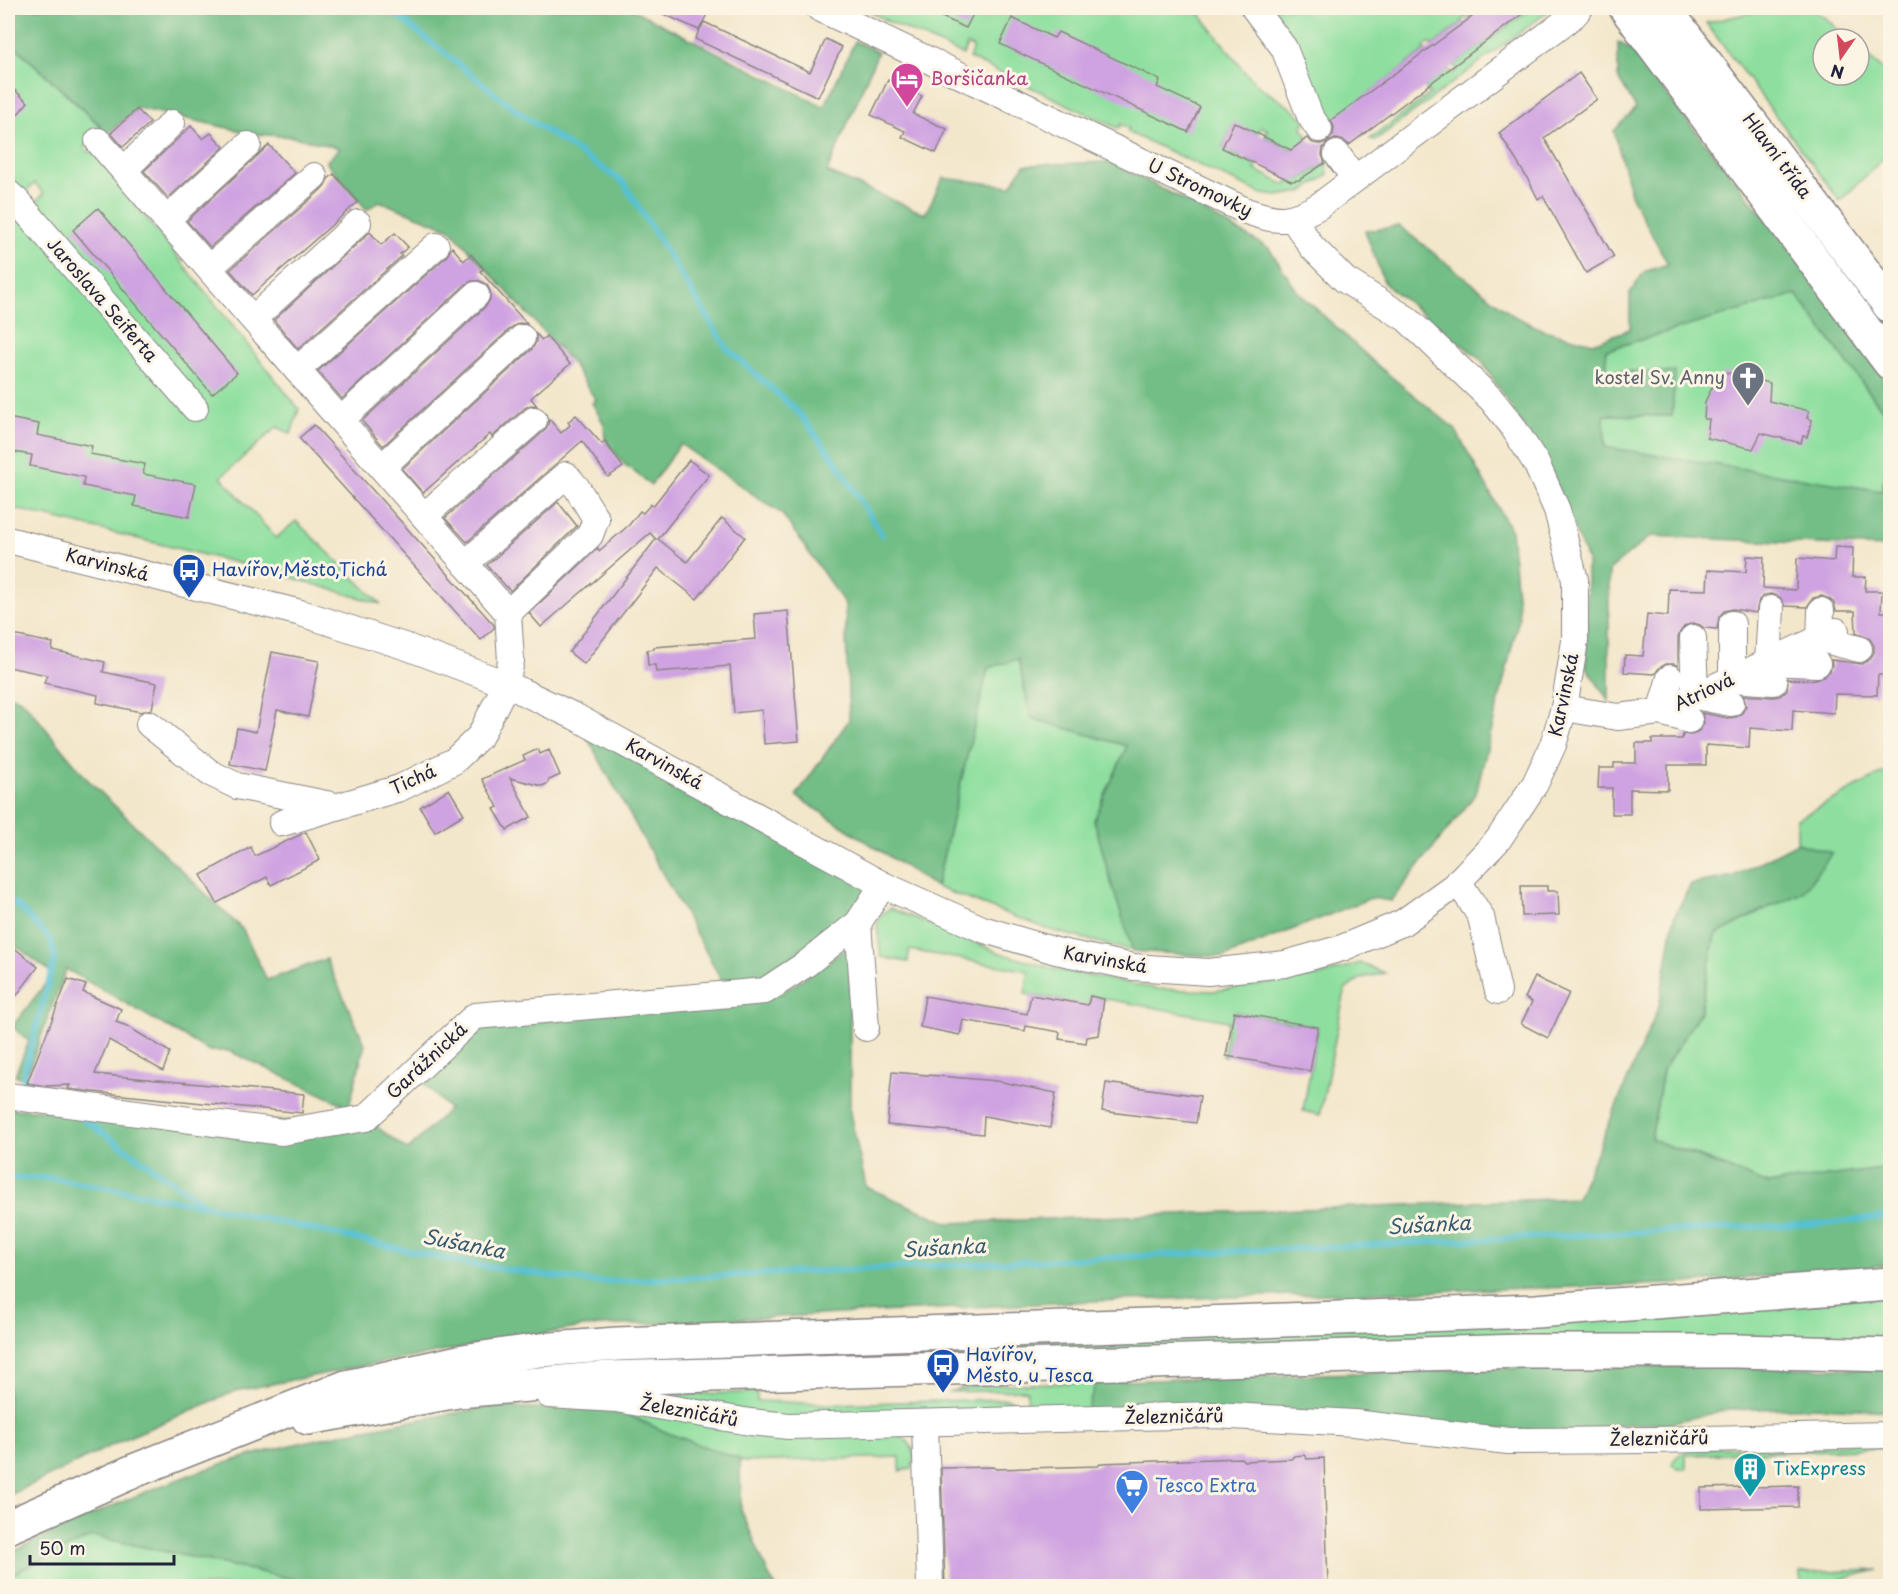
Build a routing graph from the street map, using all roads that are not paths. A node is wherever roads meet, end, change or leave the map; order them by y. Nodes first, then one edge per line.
1 (819, 8) edge
2 (1254, 8) edge
3 (1580, 8) edge
4 (1626, 8) edge
5 (1664, 8) edge
6 (849, 15) edge
7 (172, 123) dead end
8 (1319, 129) dead end
9 (98, 141) dead end
10 (248, 145) dead end
11 (1337, 154) dead end
12 (124, 170) junction
13 (314, 176) dead end
14 (1355, 179) junction
15 (11, 202) edge
16 (167, 219) junction
17 (1293, 219) junction
18 (358, 223) dead end
19 (436, 246) dead end
20 (209, 268) junction
21 (476, 296) dead end
22 (1890, 306) edge
23 (253, 319) junction
24 (522, 338) dead end
25 (1890, 363) edge
26 (297, 370) junction
27 (195, 408) dead end
28 (341, 420) junction
29 (534, 420) dead end
30 (382, 467) junction
31 (424, 516) junction
32 (8, 540) edge
33 (465, 564) junction
34 (1772, 609) dead end
35 (1821, 610) dead end
36 (508, 613) junction
37 (1732, 624) dead end
38 (1828, 635) junction
39 (1693, 638) dead end
40 (1859, 649) dead end
41 (1817, 664) dead end
42 (1771, 672) junction
43 (1670, 678) dead end
44 (506, 684) junction
45 (1731, 691) junction
46 (1564, 708) junction
47 (1692, 708) junction
48 (1660, 712) junction
49 (149, 724) dead end
50 (339, 807) junction
51 (282, 823) dead end
52 (1458, 881) junction
53 (883, 885) junction
54 (858, 923) junction
55 (1498, 991) dead end
56 (866, 1028) dead end
57 (8, 1096) edge
58 (1890, 1284) edge
59 (1890, 1355) edge
60 (458, 1391) junction
61 (924, 1423) junction
62 (1890, 1434) edge
63 (212, 1438) junction
64 (8, 1527) edge
65 (930, 1587) edge

1 - 6 street, U Stromovky
2 - 8 street
3 - 14 street
4 - 25 main road
5 - 22 main road, Hlavní třída
6 - 17 street, U Stromovky
7 - 12 street
9 - 12 street
10 - 16 street
11 - 14 street
12 - 16 street
13 - 20 street
14 - 17 street
15 - 27 street, Jaroslava Seiferta
16 - 20 street
17 - 46 street, Karvinská
18 - 23 street
19 - 26 street
20 - 23 street
21 - 28 street
23 - 26 street
24 - 30 street
26 - 28 street
28 - 30 street
29 - 31 street
30 - 31 street
31 - 33 street
32 - 44 street, Karvinská
33 - 36 street
33 - 36 street
34 - 42 street
35 - 38 street
36 - 44 street, Tichá
37 - 45 street
38 - 40 street
38 - 42 street, Atriová
39 - 47 street
41 - 42 street
42 - 45 street, Atriová
43 - 48 street
44 - 50 street, Tichá
44 - 53 street, Karvinská
45 - 47 street, Atriová
46 - 48 street, Atriová
46 - 52 street, Karvinská
47 - 48 street, Atriová
49 - 50 street
50 - 51 street, Tichá
52 - 53 street, Karvinská
52 - 55 street
53 - 54 street, Garážnická
54 - 56 street
54 - 57 street, Garážnická
58 - 63 main road
59 - 60 main road
60 - 61 street, Železničářů
60 - 63 main road
61 - 62 street, Železničářů
61 - 65 street
63 - 64 main road

